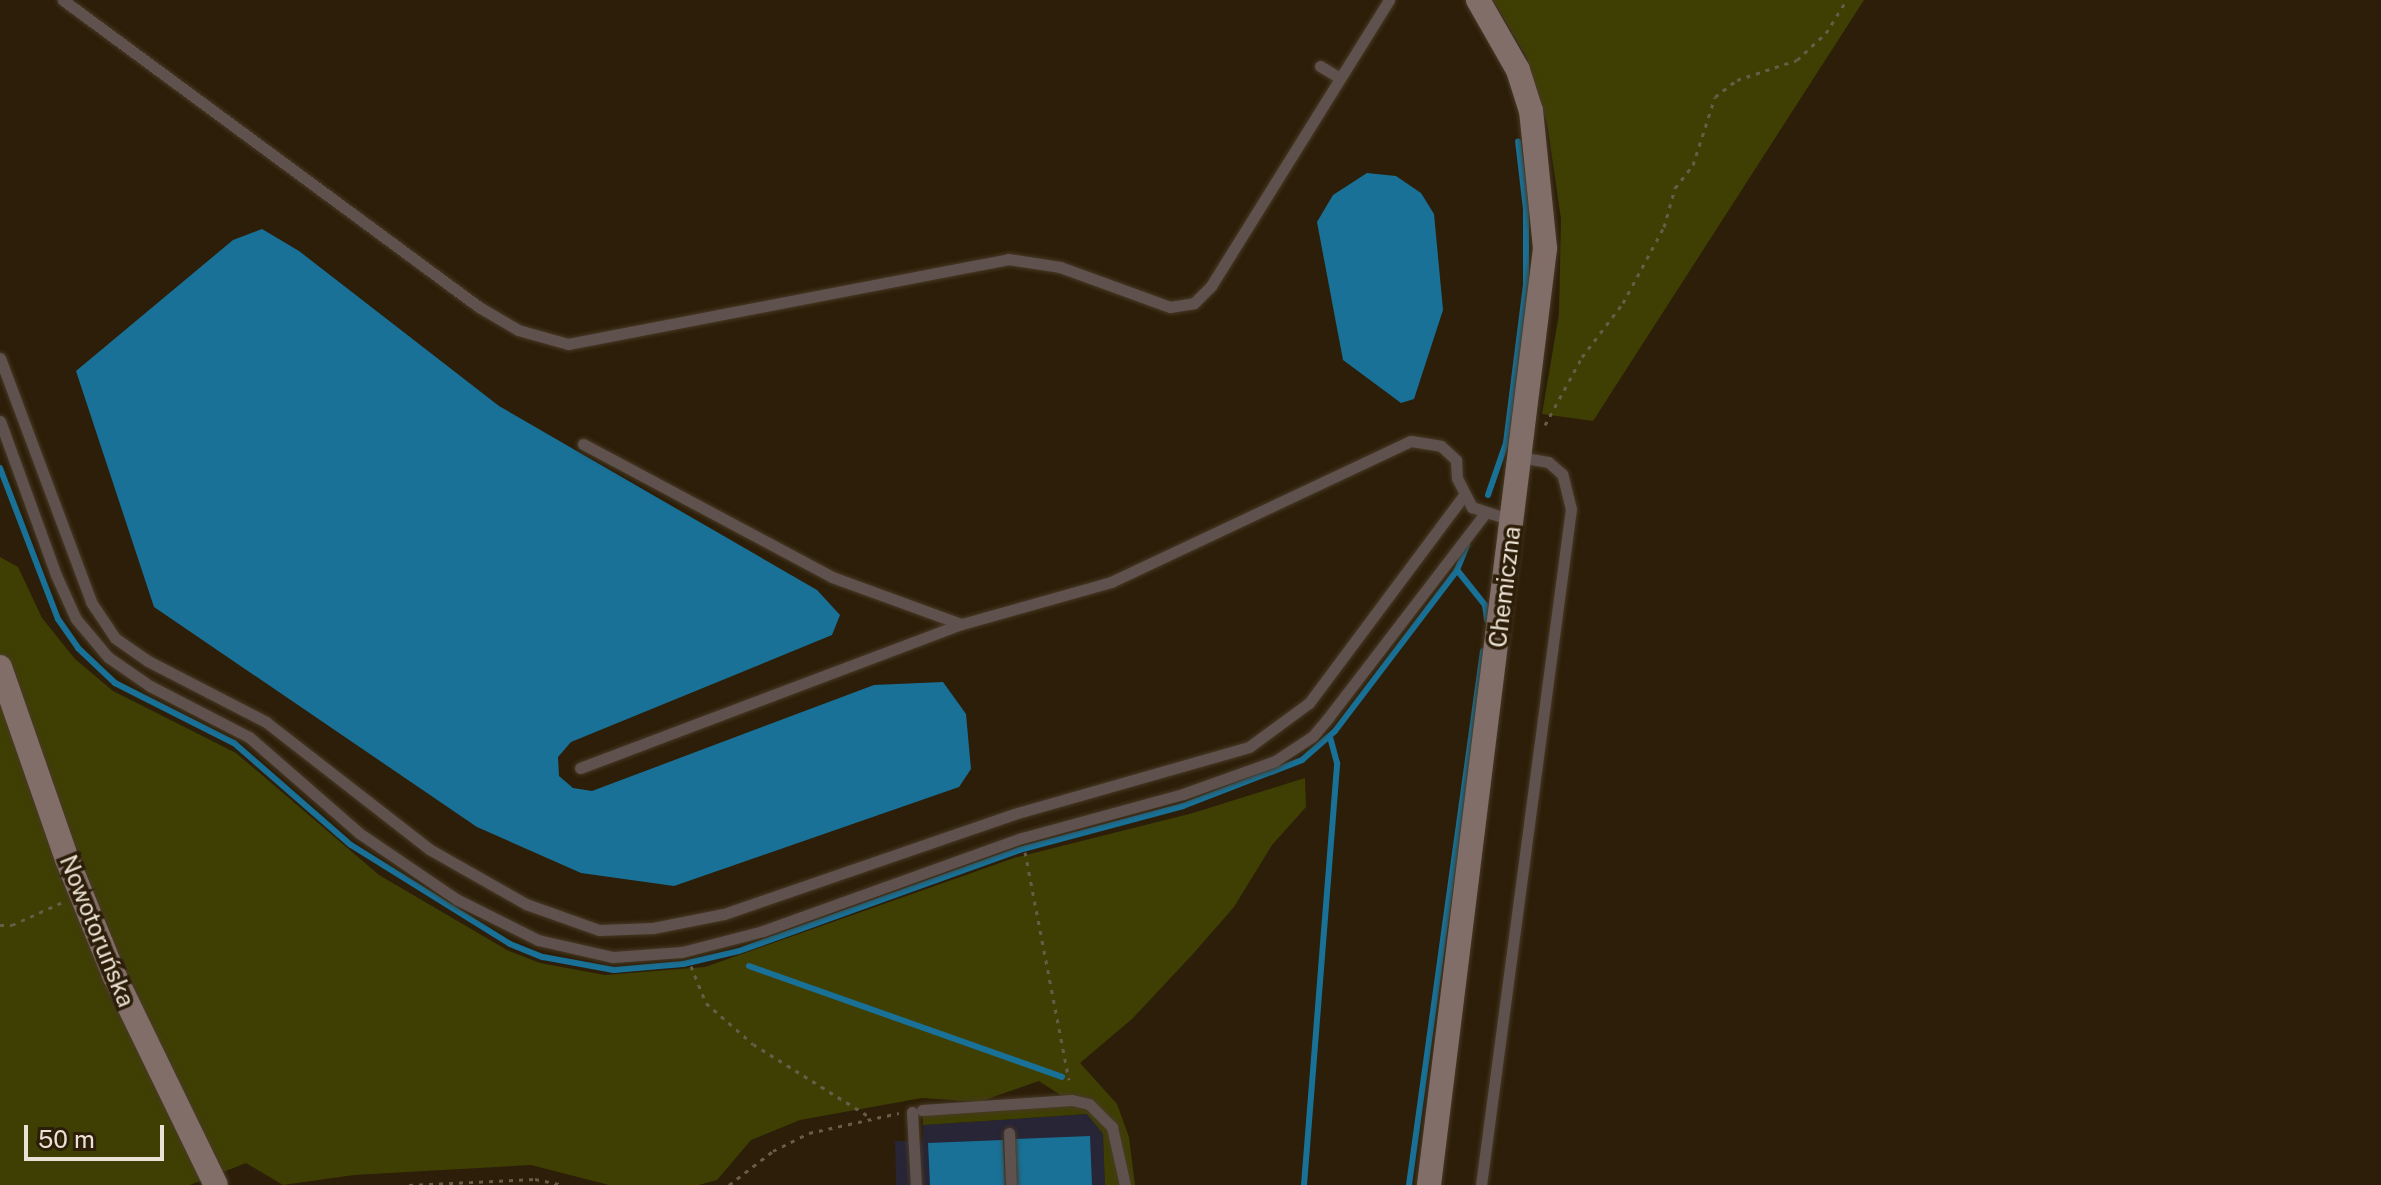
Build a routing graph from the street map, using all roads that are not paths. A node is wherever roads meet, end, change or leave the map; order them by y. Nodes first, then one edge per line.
1 (63, 0) edge
2 (1389, 0) edge
3 (1478, 0) edge
4 (1320, 66) dead end
5 (1340, 78) junction
6 (0, 358) edge
7 (0, 421) edge
8 (583, 444) dead end
9 (1522, 452) junction
10 (1464, 495) junction
11 (1484, 515) junction
12 (1514, 521) junction
13 (962, 624) junction
14 (0, 667) edge
15 (580, 768) dead end
16 (1009, 1133) dead end
17 (216, 1185) edge
18 (916, 1185) edge
19 (1011, 1185) edge
20 (1125, 1185) edge
21 (1429, 1185) edge
22 (1481, 1185) edge

1 - 5 lane
2 - 5 lane
3 - 9 street, Chemiczna
4 - 5 lane
6 - 10 lane
7 - 11 lane
8 - 13 lane
9 - 12 street, Chemiczna
9 - 22 lane
10 - 11 lane
10 - 13 lane
11 - 12 lane
12 - 21 street, Chemiczna
13 - 15 lane
14 - 17 street, Nowotoruńska
16 - 19 lane
18 - 20 lane

